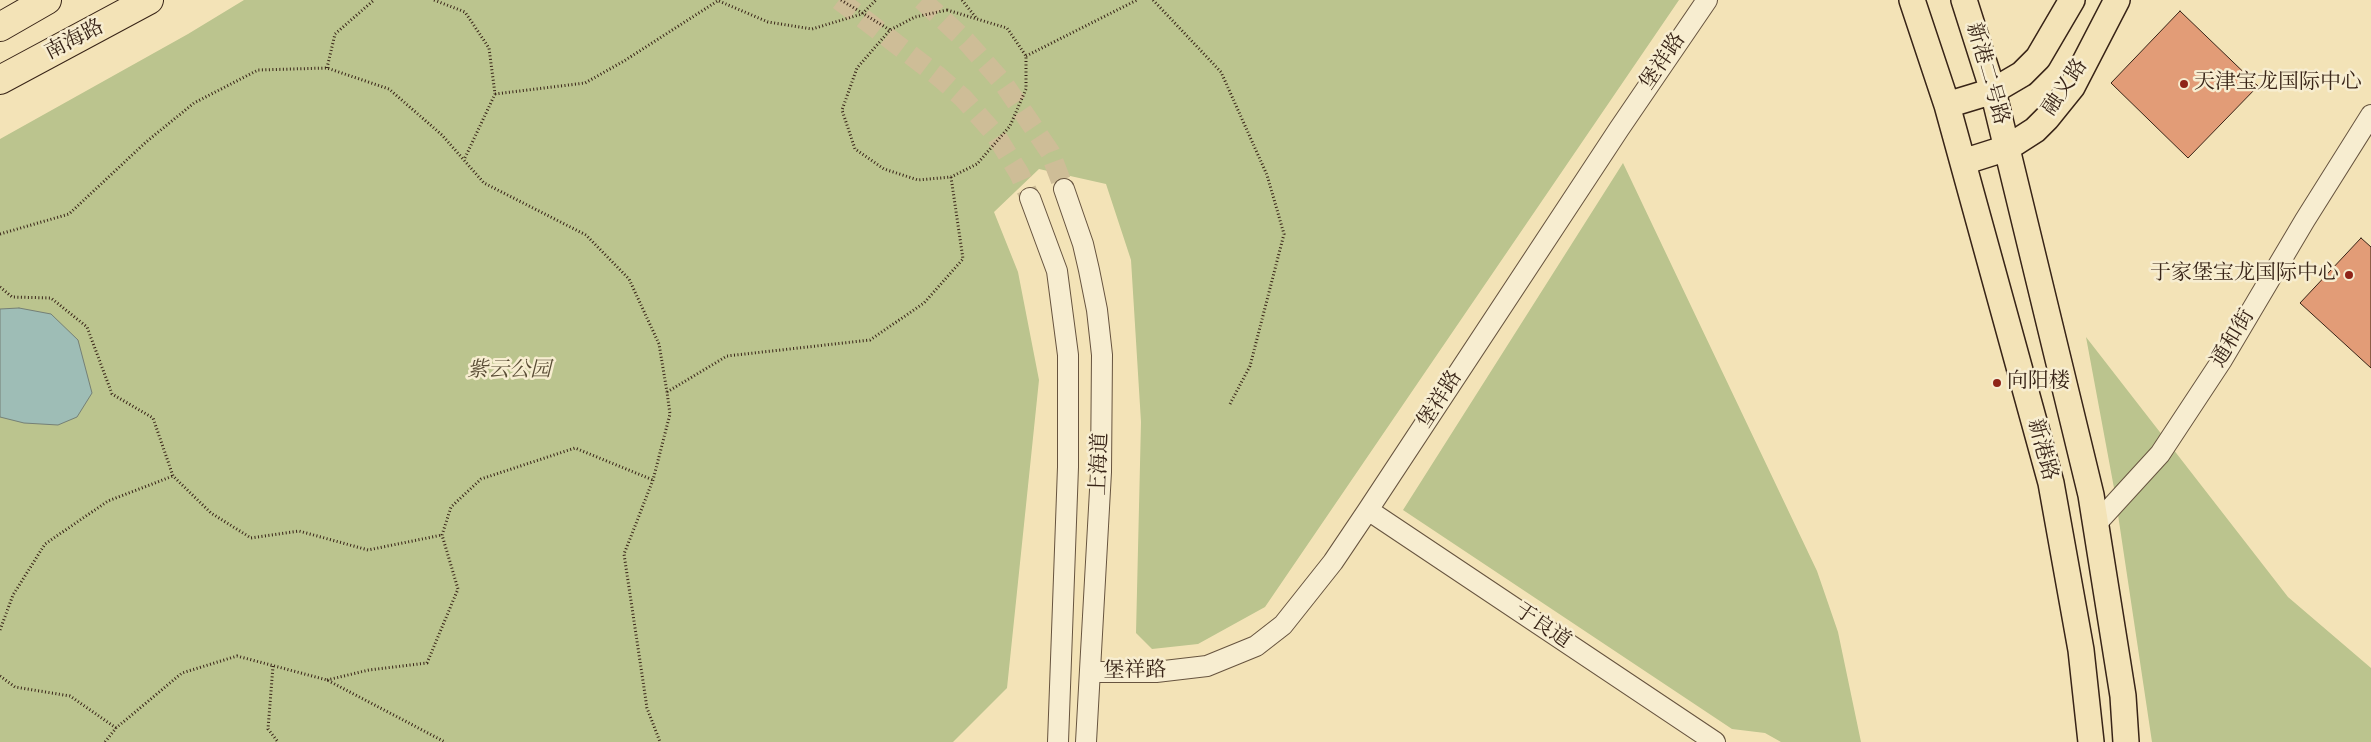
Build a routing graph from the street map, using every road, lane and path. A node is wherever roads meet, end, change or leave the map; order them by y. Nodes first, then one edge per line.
1 (47, 0) edge
2 (149, 0) edge
3 (374, 0) edge
4 (434, 0) edge
5 (842, 0) edge
6 (876, 0) edge
7 (962, 0) edge
8 (1137, 0) edge
9 (1153, 0) edge
10 (1707, 0) edge
11 (1912, 0) edge
12 (1964, 0) edge
13 (2072, 0) edge
14 (2117, 0) edge
15 (719, 1) edge
16 (862, 14) junction
17 (977, 19) junction
18 (0, 27) edge
19 (890, 30) junction
20 (1026, 56) junction
21 (327, 68) junction
22 (0, 80) edge
23 (1993, 92) junction
24 (495, 94) junction
25 (1947, 105) junction
26 (2371, 115) edge
27 (2007, 148) junction
28 (464, 160) junction
29 (1963, 162) junction
30 (950, 176) junction
31 (1064, 189) tunnel mouth
32 (1030, 198) tunnel mouth
33 (0, 234) edge
34 (0, 287) edge
35 (667, 392) junction
36 (1230, 404) dead end
37 (173, 476) junction
38 (653, 480) junction
39 (1368, 510) junction
40 (2096, 524) junction
41 (442, 535) junction
42 (0, 630) edge
43 (273, 666) junction
44 (1090, 672) junction
45 (0, 676) edge
46 (327, 680) junction
47 (116, 728) junction
48 (1704, 739) edge
49 (106, 742) edge
50 (278, 742) edge
51 (445, 742) edge
52 (660, 742) edge
53 (1058, 742) edge
54 (1086, 742) edge
55 (2091, 742) edge
56 (2126, 742) edge

1 - 18 highway
2 - 22 highway, 南海路
3 - 21 path
4 - 24 path
5 - 16 path
6 - 16 path
7 - 17 path
8 - 20 path
9 - 36 path
10 - 39 street, 堡祥路
11 - 25 main road
12 - 23 main road, 新港二号路
13 - 23 main road, 融义路
14 - 27 main road, 融义路
15 - 16 path
15 - 24 path
16 - 19 path
17 - 19 path
17 - 20 path
19 - 30 path
20 - 30 path
21 - 28 path
21 - 33 path
23 - 25 main road, 融义路
23 - 27 main road, 新港二号路
24 - 28 path
25 - 29 main road, 新港路
26 - 40 street, 通和街
27 - 29 main road, 融义路
27 - 40 main road, 新港路
28 - 35 path
29 - 55 main road, 新港路
30 - 35 path
31 - 44 street, 上海道
32 - 53 street, 上海道
34 - 37 path
35 - 38 path
37 - 41 path
37 - 42 path
38 - 41 path
38 - 52 path
39 - 44 street, 堡祥路
39 - 48 street, 于良道
40 - 56 main road, 新港路
41 - 46 path
43 - 46 path
43 - 47 path
43 - 50 path
44 - 54 street, 上海道
45 - 47 path
46 - 51 path
47 - 49 path

